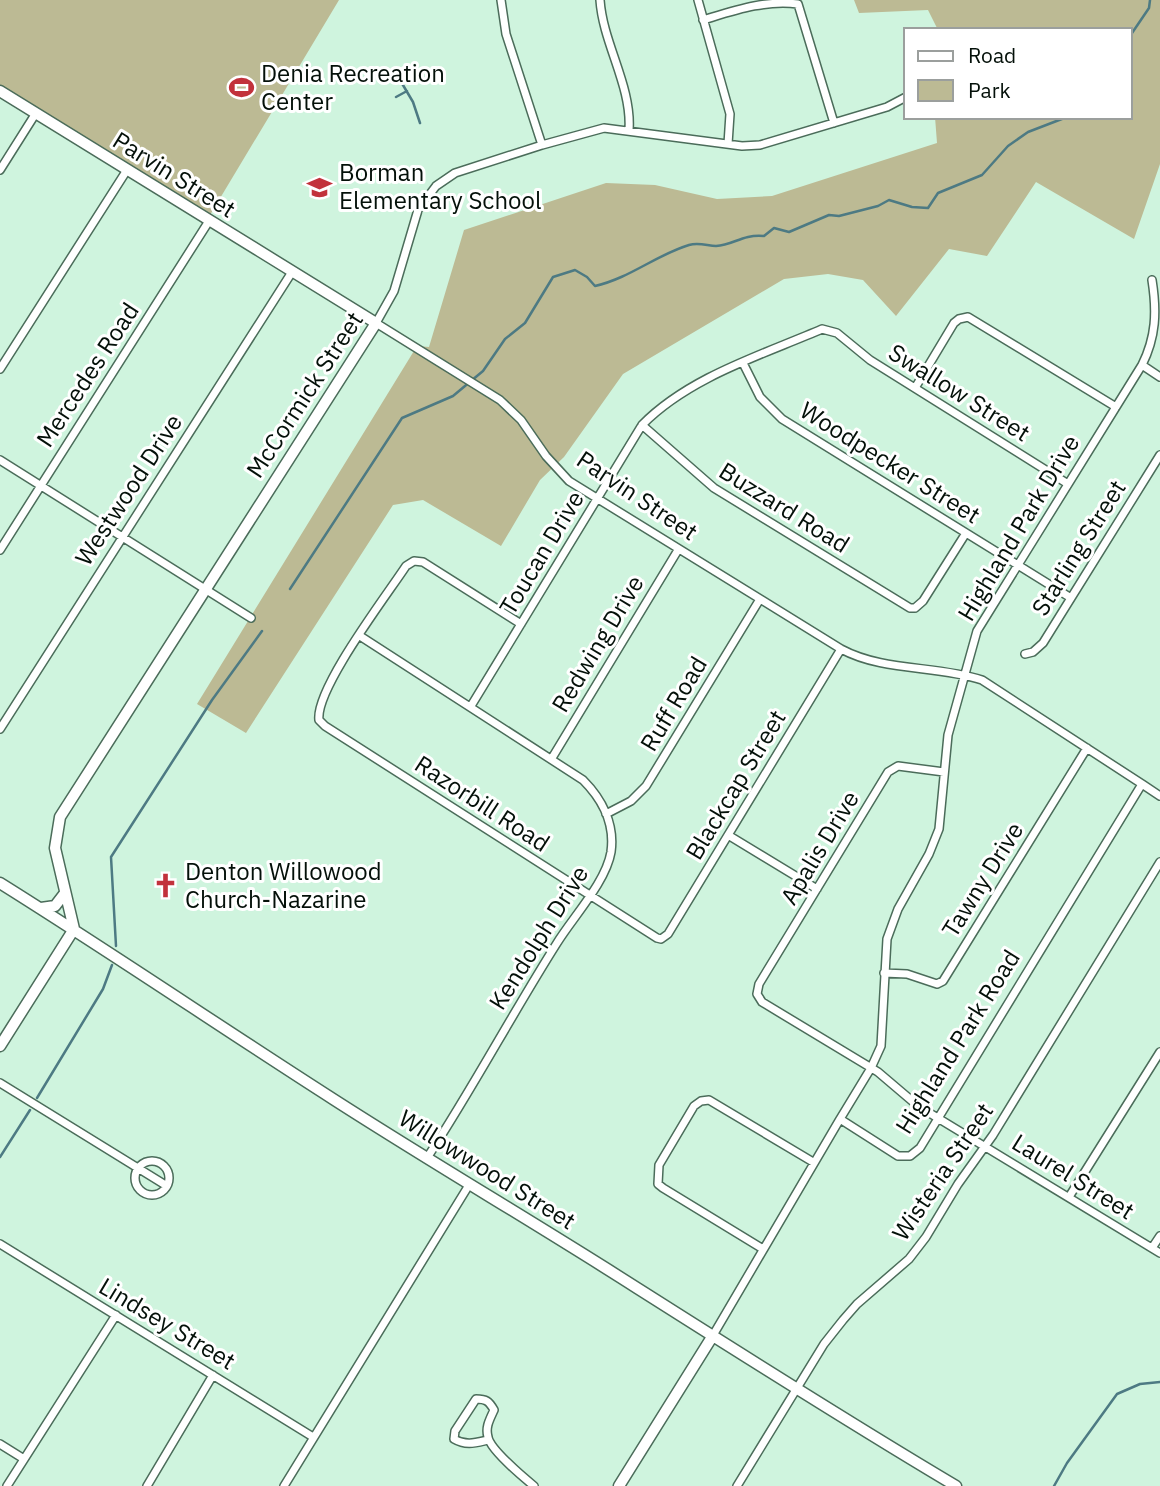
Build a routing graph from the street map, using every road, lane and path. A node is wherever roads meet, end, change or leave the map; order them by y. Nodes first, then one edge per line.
1 (502, 0) edge
2 (600, 0) edge
3 (698, 0) edge
4 (703, 20) junction
5 (0, 91) edge
6 (904, 98) edge
7 (37, 113) junction
8 (834, 123) junction
9 (629, 130) junction
10 (728, 144) junction
11 (542, 145) junction
12 (0, 170) edge
13 (127, 170) junction
14 (209, 221) junction
15 (292, 272) junction
16 (1152, 280) dead end
17 (376, 323) junction
18 (832, 330) joint
19 (743, 363) junction
20 (1142, 365) junction
21 (0, 369) edge
22 (1160, 377) edge
23 (915, 388) junction
24 (1116, 407) junction
25 (642, 425) junction
26 (1160, 455) edge
27 (0, 460) edge
28 (1068, 484) junction
29 (40, 485) junction
30 (597, 500) junction
31 (966, 533) junction
32 (124, 538) junction
33 (0, 550) edge
34 (678, 550) junction
35 (1018, 565) junction
36 (206, 590) junction
37 (1071, 598) junction
38 (760, 600) junction
39 (251, 618) dead end
40 (521, 624) junction
41 (360, 636) junction
42 (841, 649) junction
43 (1025, 654) dead end
44 (964, 674) junction
45 (471, 706) junction
46 (0, 729) edge
47 (1087, 748) junction
48 (552, 758) junction
49 (944, 772) junction
50 (1142, 784) junction
51 (1160, 796) edge
52 (607, 814) junction
53 (728, 835) junction
54 (1160, 862) edge
55 (0, 883) edge
56 (817, 889) junction
57 (65, 893) junction
58 (589, 895) junction
59 (41, 908) junction
60 (74, 929) junction
61 (661, 939) joint
62 (884, 974) junction
63 (757, 995) joint
64 (0, 1046) edge
65 (1160, 1052) edge
66 (872, 1068) junction
67 (0, 1083) edge
68 (939, 1118) junction
69 (840, 1119) junction
70 (985, 1146) junction
71 (427, 1158) junction
72 (813, 1162) junction
73 (137, 1170) junction
74 (469, 1185) junction
75 (167, 1186) junction
76 (1069, 1197) junction
77 (1160, 1236) edge
78 (0, 1244) edge
79 (1152, 1248) junction
80 (763, 1249) junction
81 (1160, 1253) edge
82 (116, 1315) junction
83 (712, 1337) junction
84 (213, 1375) junction
85 (799, 1389) junction
86 (313, 1437) junction
87 (488, 1440) junction
88 (0, 1444) edge
89 (24, 1459) junction
90 (7, 1486) edge
91 (147, 1486) edge
92 (284, 1486) edge
93 (534, 1486) edge
94 (619, 1486) edge
95 (737, 1486) edge
96 (956, 1486) edge

1 - 11 street
2 - 9 street
3 - 4 street
4 - 8 street
4 - 10 street
5 - 7 street, Parvin Street
6 - 8 street, McCormick Street
7 - 12 street
7 - 13 street, Parvin Street
8 - 10 street, McCormick Street
9 - 10 street, McCormick Street
9 - 11 street, McCormick Street
11 - 17 street, McCormick Street
13 - 14 street, Parvin Street
13 - 21 street
14 - 15 street, Parvin Street
14 - 29 street, Mercedes Road
15 - 17 street, Parvin Street
15 - 32 street, Westwood Drive
16 - 20 street, Highland Park Drive
17 - 30 street, Parvin Street
17 - 36 street, McCormick Street
18 - 19 street, Toucan Drive
18 - 23 street, Swallow Street
19 - 25 street, Toucan Drive
19 - 31 street, Woodpecker Street
20 - 22 street
20 - 24 street, Highland Park Drive
23 - 24 street
23 - 28 street, Swallow Street
24 - 28 street, Highland Park Drive
25 - 30 street, Toucan Drive
25 - 31 street, Buzzard Road
26 - 37 street, Starling Street
27 - 29 street
28 - 35 street, Highland Park Drive
29 - 32 street
29 - 33 street, Mercedes Road
30 - 34 street, Parvin Street
30 - 40 street, Toucan Drive
31 - 35 street, Woodpecker Street
32 - 36 street
32 - 46 street, Westwood Drive
34 - 38 street, Parvin Street
34 - 48 street, Redwing Drive
35 - 37 street, Woodpecker Street
35 - 44 street, Highland Park Drive
36 - 39 street
36 - 57 street, McCormick Street
37 - 43 street, Starling Street
38 - 42 street, Parvin Street
38 - 52 street, Ruff Road
40 - 41 street
40 - 45 street, Toucan Drive
41 - 45 street, Kendolph Drive
41 - 58 street, Razorbill Road
42 - 44 street, Parvin Street
42 - 53 street, Blackcap Street
44 - 47 street, Parvin Street
44 - 49 street, Highland Park Drive
45 - 48 street, Kendolph Drive
47 - 50 street, Parvin Street
47 - 62 street, Tawny Drive
48 - 52 street, Kendolph Drive
49 - 56 street, Apalis Drive
49 - 62 street, Highland Park Drive
50 - 51 street
50 - 68 street, Highland Park Road
52 - 58 street, Kendolph Drive
53 - 56 street
53 - 61 street, Blackcap Street
54 - 70 street, Wisteria Street
55 - 59 street, Willowwood Street
56 - 63 street, Apalis Drive
57 - 59 street
57 - 60 street, McCormick Street
58 - 61 street, Razorbill Road
58 - 71 street, Kendolph Drive
59 - 60 street, Willowwood Street
60 - 64 street
60 - 71 street, Willowwood Street
62 - 66 street, Highland Park Drive
63 - 66 street, Laurel Street
65 - 76 street
66 - 68 street, Laurel Street
66 - 69 street, Highland Park Drive
67 - 73 street
68 - 69 street, Highland Park Road
68 - 70 street, Laurel Street
69 - 72 street
70 - 76 street, Laurel Street
70 - 85 street, Wisteria Street
71 - 74 street, Willowwood Street
72 - 80 street
72 - 80 street
73 - 75 street
73 - 75 street
73 - 75 street
74 - 83 street, Willowwood Street
74 - 86 street
76 - 79 street, Laurel Street
77 - 79 street
78 - 82 street, Lindsey Street
79 - 81 street, Laurel Street
80 - 83 street
82 - 84 street, Lindsey Street
82 - 89 street
83 - 85 street, Willowwood Street
83 - 94 street
84 - 86 street, Lindsey Street
84 - 91 street
85 - 95 street, Wisteria Street
85 - 96 street, Willowwood Street
86 - 92 street
87 - 87 street
87 - 93 street
88 - 89 street
89 - 90 street

